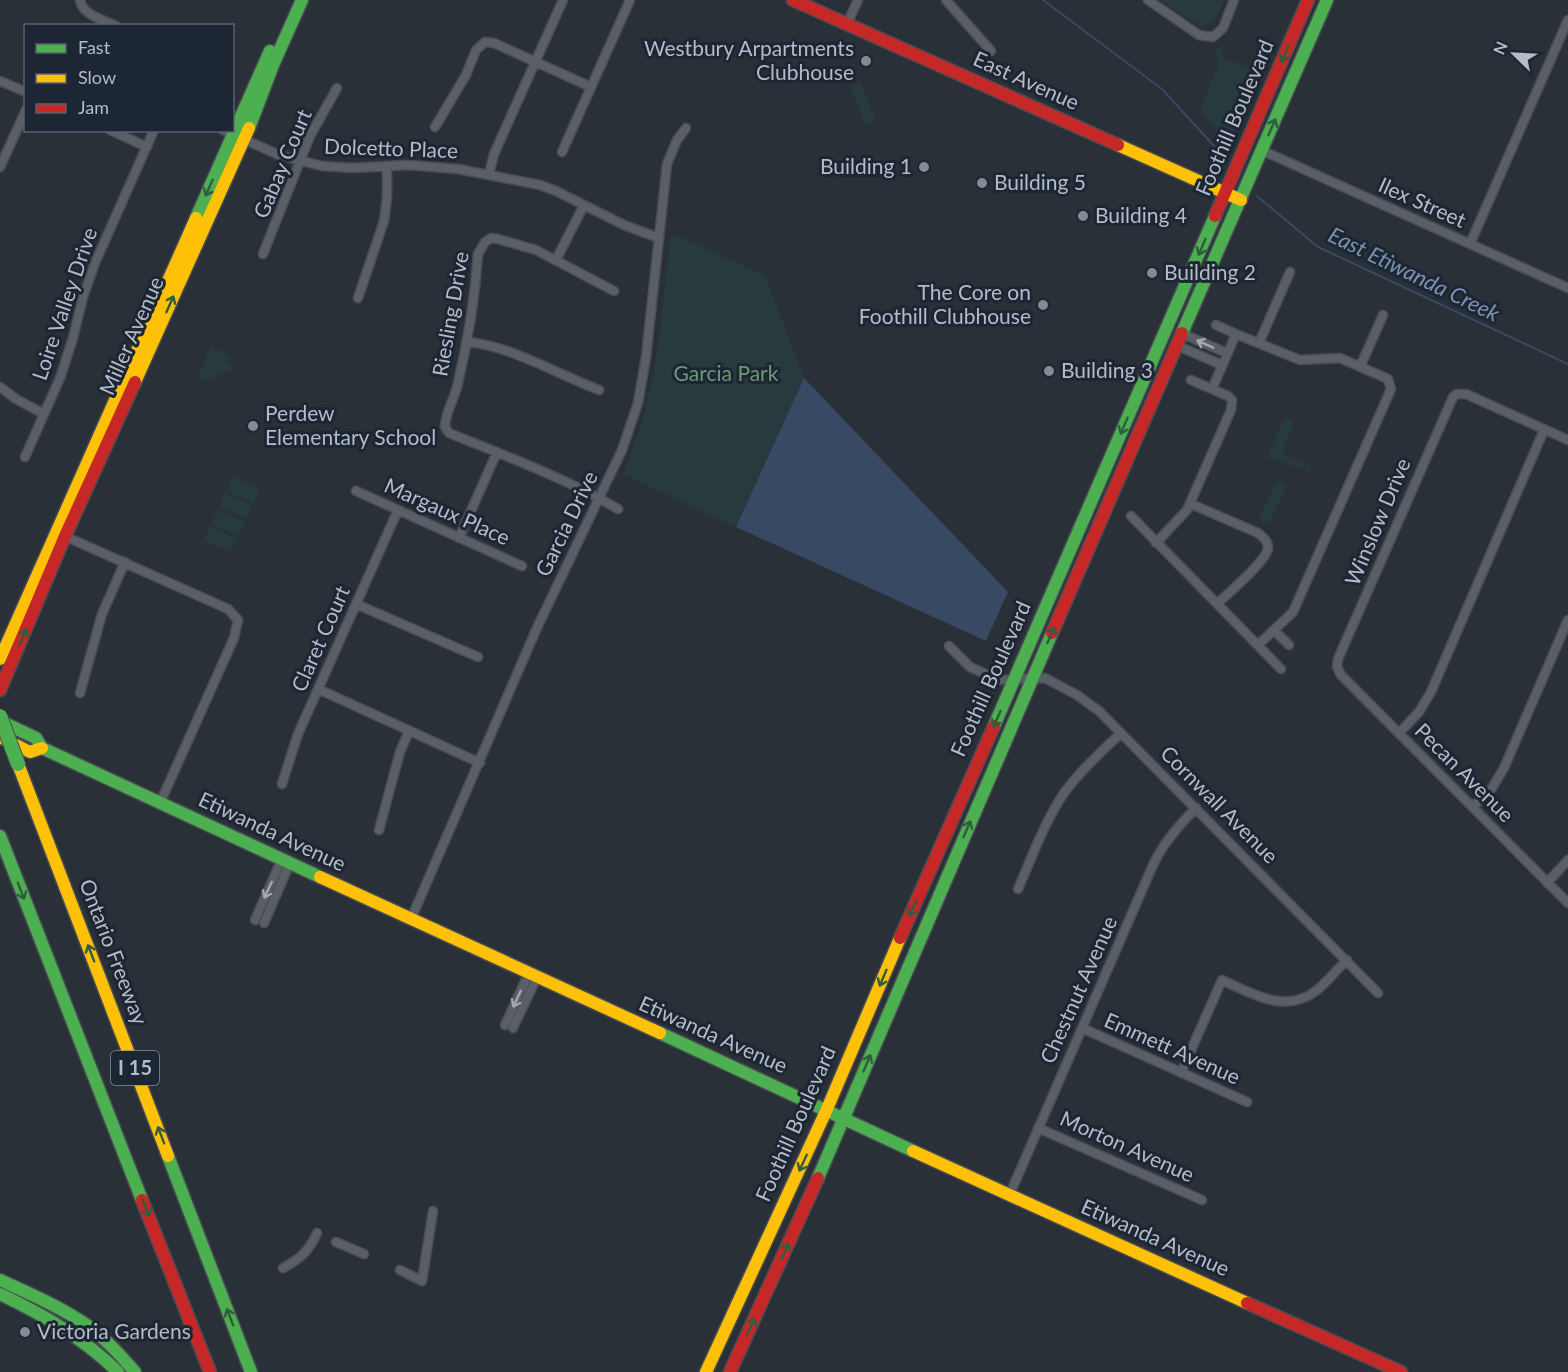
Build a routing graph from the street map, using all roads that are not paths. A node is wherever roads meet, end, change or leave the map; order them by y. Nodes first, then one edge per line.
1 (293, 0) edge
2 (302, 0) edge
3 (563, 0) edge
4 (630, 0) edge
5 (793, 0) edge
6 (858, 0) edge
7 (946, 0) edge
8 (1148, 0) edge
9 (1234, 0) edge
10 (1308, 0) edge
11 (1327, 0) edge
12 (80, 3) edge
13 (1568, 20) edge
14 (112, 24) edge
15 (847, 24) junction
16 (991, 51) dead end
17 (535, 61) junction
18 (0, 81) edge
19 (591, 87) junction
20 (337, 88) dead end
21 (24, 91) edge
22 (24, 114) edge
23 (435, 127) dead end
24 (686, 128) dead end
25 (114, 132) edge
26 (153, 132) edge
27 (233, 135) edge
28 (147, 147) junction
29 (1262, 150) junction
30 (562, 152) dead end
31 (299, 161) junction
32 (0, 167) edge
33 (387, 167) junction
34 (489, 174) junction
35 (1225, 193) junction
36 (1241, 200) junction
37 (584, 205) junction
38 (659, 238) junction
39 (1470, 244) junction
40 (263, 254) dead end
41 (556, 260) junction
42 (1290, 272) dead end
43 (1568, 288) edge
44 (614, 291) dead end
45 (358, 298) dead end
46 (1383, 315) dead end
47 (1216, 325) dead end
48 (1236, 334) junction
49 (1181, 340) junction
50 (466, 342) junction
51 (1259, 343) junction
52 (1227, 353) junction
53 (1221, 367) junction
54 (1360, 367) junction
55 (1191, 380) dead end
56 (0, 387) edge
57 (1212, 389) junction
58 (599, 390) dead end
59 (44, 414) junction
60 (1544, 430) junction
61 (1568, 441) edge
62 (497, 452) junction
63 (25, 457) dead end
64 (356, 491) dead end
65 (599, 498) junction
66 (1191, 504) junction
67 (618, 509) dead end
68 (398, 510) junction
69 (1131, 516) dead end
70 (61, 534) junction
71 (459, 538) junction
72 (1156, 543) junction
73 (125, 562) junction
74 (522, 566) dead end
75 (356, 604) junction
76 (1217, 604) junction
77 (1568, 620) edge
78 (1274, 630) junction
79 (1258, 645) junction
80 (1289, 645) dead end
81 (949, 646) dead end
82 (478, 657) dead end
83 (0, 659) edge
84 (1337, 668) joint
85 (1281, 669) dead end
86 (1032, 679) junction
87 (1014, 680) junction
88 (318, 689) junction
89 (0, 690) edge
90 (80, 693) dead end
91 (0, 716) edge
92 (0, 722) edge
93 (409, 730) junction
94 (1121, 732) junction
95 (1399, 733) junction
96 (0, 737) edge
97 (42, 748) junction
98 (480, 763) junction
99 (282, 784) dead end
100 (160, 803) junction
101 (1473, 807) junction
102 (1196, 808) junction
103 (379, 830) dead end
104 (0, 836) edge
105 (1568, 860) edge
106 (286, 861) junction
107 (1547, 883) junction
108 (1018, 889) dead end
109 (1568, 903) edge
110 (411, 919) junction
111 (259, 921) dead end
112 (1347, 960) junction
113 (533, 975) junction
114 (1378, 993) dead end
115 (509, 1026) dead end
116 (1082, 1028) junction
117 (1181, 1073) junction
118 (1246, 1102) dead end
119 (827, 1109) junction
120 (844, 1117) junction
121 (1038, 1128) junction
122 (1010, 1196) junction
123 (1202, 1200) dead end
124 (433, 1211) dead end
125 (317, 1233) dead end
126 (336, 1242) dead end
127 (364, 1254) dead end
128 (283, 1268) dead end
129 (400, 1270) dead end
130 (0, 1280) edge
131 (0, 1294) edge
132 (89, 1345) junction
133 (118, 1372) edge
134 (128, 1372) edge
135 (135, 1372) edge
136 (210, 1372) edge
137 (251, 1372) edge
138 (706, 1372) edge
139 (730, 1372) edge
140 (1401, 1372) edge

1 - 27 main road, Miller Avenue
2 - 27 main road, Miller Avenue
3 - 17 street
4 - 19 street
5 - 15 main road, East Avenue
6 - 15 street
7 - 16 street
8 - 9 street
10 -> 35 main road, Foothill Boulevard
29 -> 11 main road, Foothill Boulevard
12 - 14 street
13 - 39 street
15 - 35 main road, East Avenue
17 - 19 street
17 - 23 street
17 - 34 street
18 - 21 street
19 - 30 street
20 - 31 street, Gabay Court
22 - 32 street
24 - 38 street, Garcia Drive
25 - 28 street
26 - 28 street, Loire Valley Drive
27 - 31 street, Dolcetto Place
27 - 70 main road, Miller Avenue
28 - 59 street, Loire Valley Drive
29 - 36 main road, Foothill Boulevard
29 - 39 street, Ilex Street
31 - 33 street, Dolcetto Place
31 - 40 street, Gabay Court
33 - 34 street, Dolcetto Place
33 - 45 street
34 - 37 street, Dolcetto Place
35 - 36 main road, East Avenue
35 -> 87 main road, Foothill Boulevard
36 - 49 main road, Foothill Boulevard
37 - 38 street, Dolcetto Place
37 - 41 street
38 - 65 street, Garcia Drive
39 - 43 street, Ilex Street
41 - 44 street
41 - 50 street, Riesling Drive
42 - 51 street
46 - 54 street
47 - 48 street
48 - 51 street
48 - 52 street
52 -> 49 street
49 - 53 street
86 -> 49 main road, Foothill Boulevard
50 - 58 street
50 - 62 street, Riesling Drive
51 - 54 street
52 - 53 street
53 - 57 street
54 - 78 street
55 - 57 street
56 - 59 street
57 - 66 street
59 - 63 street, Loire Valley Drive
60 - 61 street
60 - 84 street, Winslow Drive
60 - 95 street
62 - 65 street
62 - 71 street
64 - 68 street, Margaux Place
65 - 67 street
65 - 98 street, Garcia Drive
66 - 72 street
66 - 76 street
68 - 71 street, Margaux Place
68 - 75 street, Claret Court
69 - 72 street
70 - 73 street
70 - 83 main road, Miller Avenue
89 -> 70 main road, Miller Avenue
71 - 74 street, Margaux Place
72 - 76 street
73 - 90 street
73 - 100 street
75 - 82 street
75 - 88 street, Claret Court
76 - 79 street
77 - 101 street
78 - 79 street
78 - 80 street
79 - 85 street
81 - 87 street, Cornwall Avenue
84 - 95 street, Pecan Avenue
86 - 87 street, Cornwall Avenue
86 - 94 street, Cornwall Avenue
120 -> 86 main road, Foothill Boulevard
87 -> 119 main road, Foothill Boulevard
88 - 93 street
88 - 99 street, Claret Court
137 -> 91 main road, Ontario Freeway / I 15, bridge
92 - 97 main road, Etiwanda Avenue
93 - 98 street
93 - 103 street
94 - 102 street, Cornwall Avenue
94 - 108 street
95 - 101 street, Pecan Avenue
96 - 97 main road, Etiwanda Avenue
97 - 100 main road, Etiwanda Avenue
98 - 110 street, Garcia Drive
100 - 106 main road, Etiwanda Avenue
101 - 107 street, Pecan Avenue
102 - 112 street, Cornwall Avenue
102 - 116 street, Chestnut Avenue
104 -> 136 main road, I 15
105 - 107 street
106 - 110 main road, Etiwanda Avenue
106 - 111 street
107 - 109 street, Pecan Avenue
110 - 113 main road, Etiwanda Avenue
112 - 114 street, Cornwall Avenue
112 - 117 street
113 - 115 street
113 - 119 main road, Etiwanda Avenue
116 - 117 street, Emmett Avenue
116 - 121 street, Chestnut Avenue
117 - 118 street, Emmett Avenue
119 - 120 main road, Etiwanda Avenue
119 -> 138 main road, Foothill Boulevard
120 - 122 main road, Etiwanda Avenue
139 -> 120 main road, Foothill Boulevard
121 - 122 street, Chestnut Avenue
121 - 123 street, Morton Avenue
122 - 140 main road, Etiwanda Avenue
124 - 129 street
125 - 128 street
126 - 127 street
130 - 135 main road
131 - 132 main road
132 - 133 main road
132 - 134 main road

